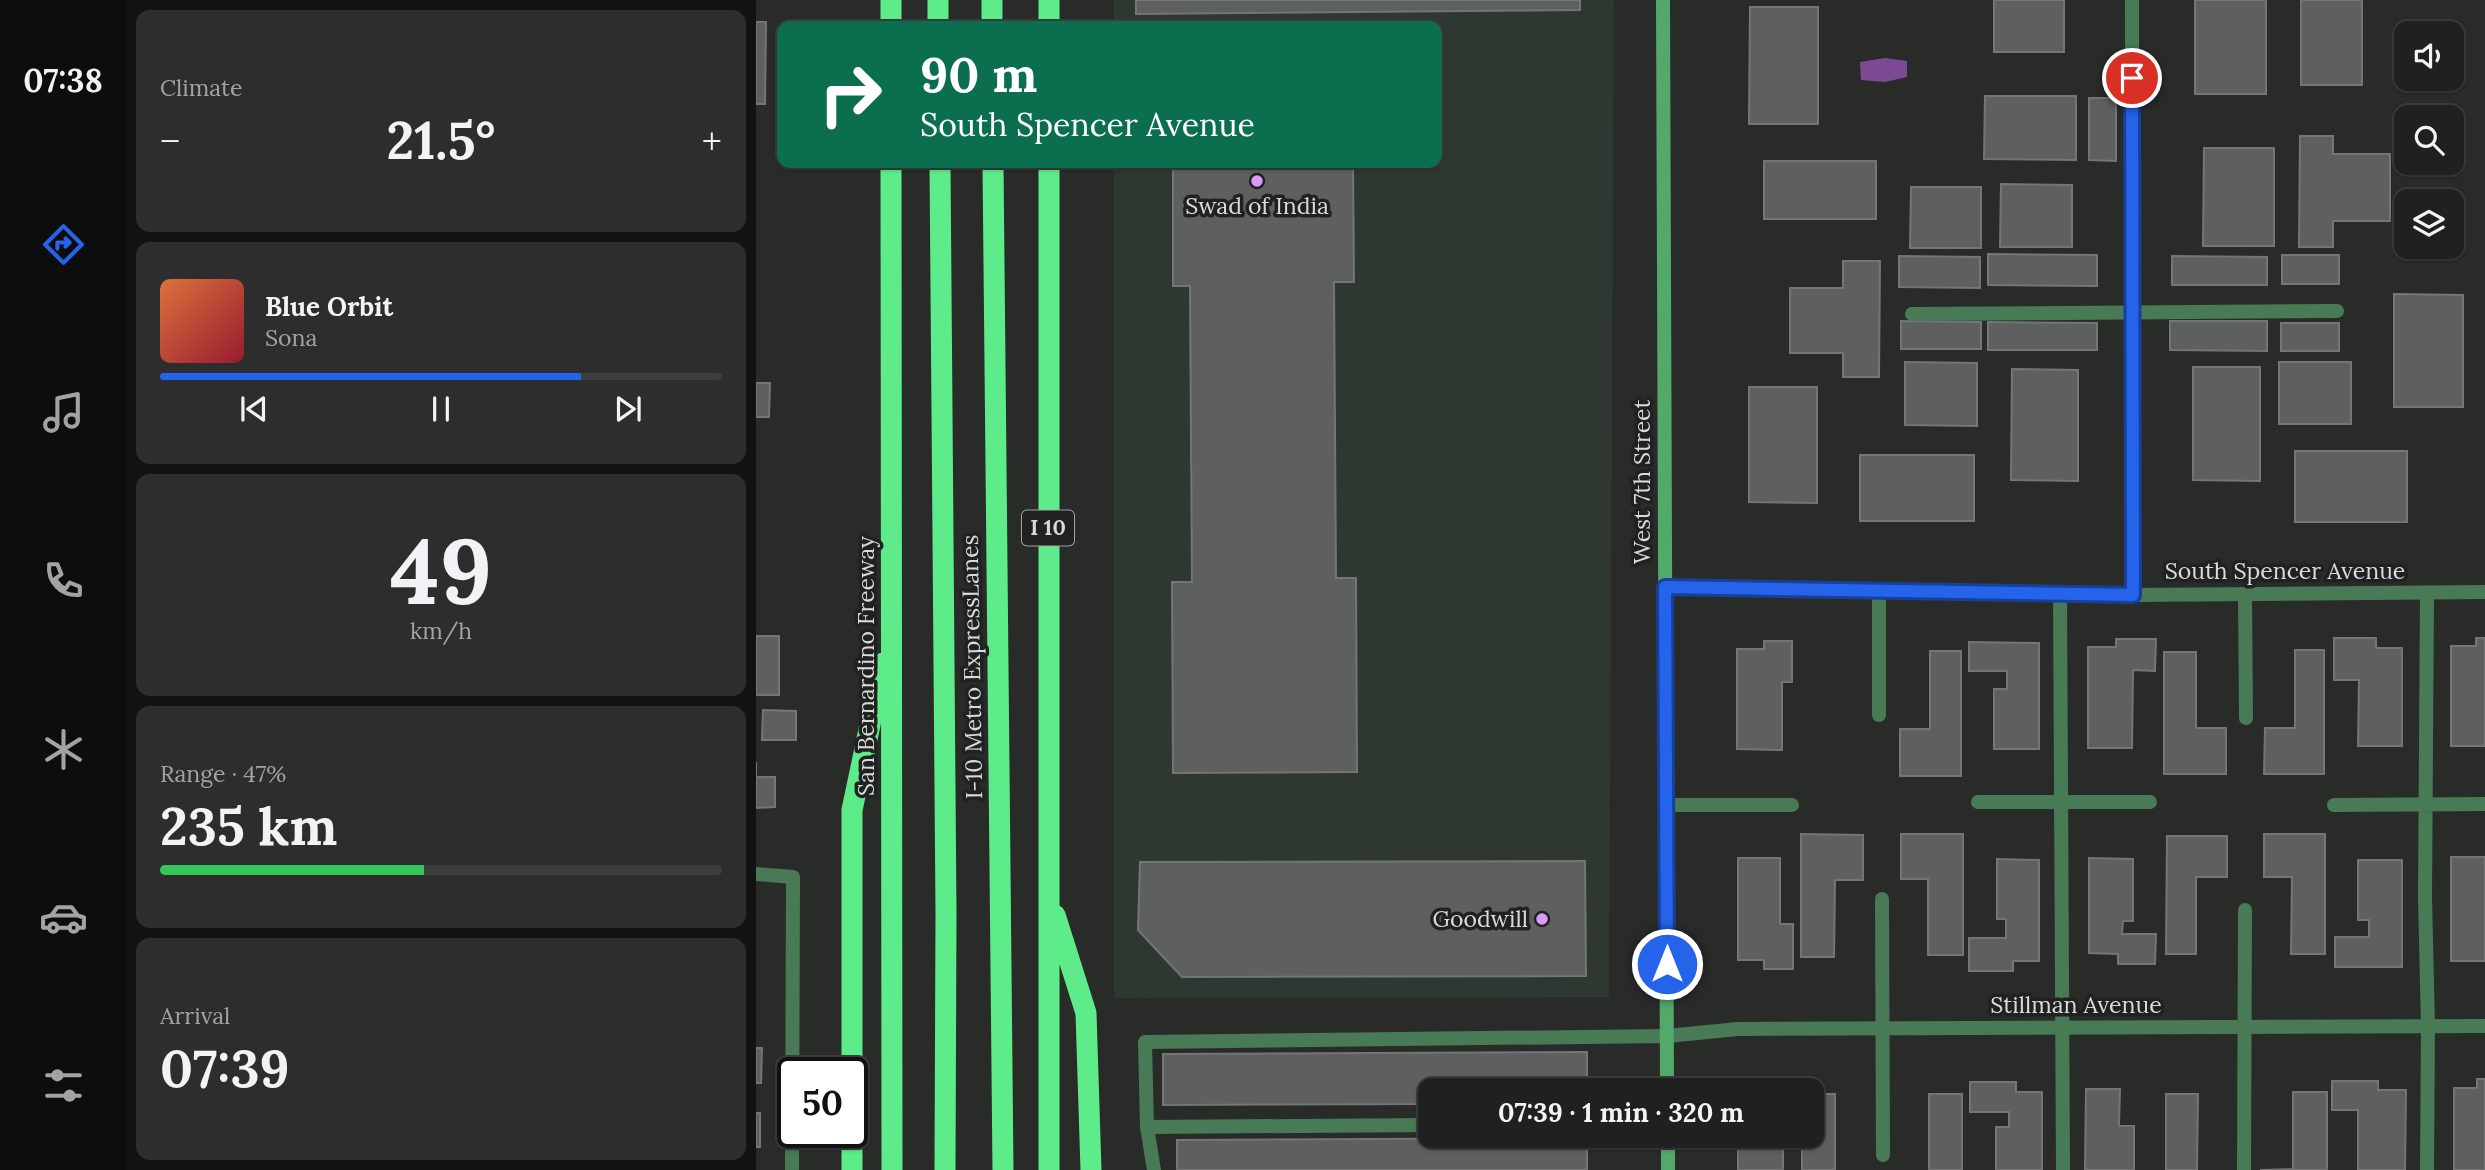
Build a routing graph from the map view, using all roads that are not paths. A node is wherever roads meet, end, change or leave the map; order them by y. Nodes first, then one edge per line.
1 (891, 0) edge
2 (938, 0) edge
3 (992, 0) edge
4 (1049, 0) edge
5 (1663, 0) edge
6 (2132, 0) edge
7 (891, 21) edge
8 (938, 21) edge
9 (992, 21) edge
10 (1049, 21) edge
11 (891, 168) edge
12 (940, 168) edge
13 (993, 168) edge
14 (1049, 168) edge
15 (2337, 311) dead end
16 (2133, 313) junction
17 (1912, 314) dead end
18 (1665, 587) junction
19 (1879, 591) junction
20 (2485, 592) edge
21 (2427, 593) junction
22 (2060, 594) junction
23 (2245, 594) junction
24 (2133, 595) junction
25 (892, 620) junction
26 (1879, 715) dead end
27 (2246, 718) dead end
28 (1978, 802) dead end
29 (2061, 802) junction
30 (2150, 802) dead end
31 (2426, 804) junction
32 (2485, 804) edge
33 (1666, 805) junction
34 (1792, 805) dead end
35 (2334, 805) dead end
36 (756, 874) edge
37 (1048, 893) junction
38 (1882, 899) dead end
39 (2245, 910) dead end
40 (2428, 1026) junction
41 (2485, 1026) edge
42 (2245, 1027) junction
43 (1882, 1028) junction
44 (2062, 1029) junction
45 (1667, 1036) junction
46 (852, 1057) edge
47 (1667, 1078) edge
48 (1418, 1125) edge
49 (1147, 1127) junction
50 (852, 1148) edge
51 (1668, 1148) edge
52 (1883, 1155) dead end
53 (944, 1163) edge
54 (2244, 1169) edge
55 (792, 1170) edge
56 (852, 1170) edge
57 (892, 1170) edge
58 (1003, 1170) edge
59 (1049, 1170) edge
60 (1091, 1170) edge
61 (1154, 1170) edge
62 (1668, 1170) edge
63 (2063, 1170) edge
64 (2427, 1170) edge

1 - 7 highway
2 - 8 highway
3 - 9 highway
4 - 10 highway
5 - 18 main road, West 7th Street
6 - 16 street
11 - 25 highway, San Bernardino Freeway
12 - 53 highway, I-10 Metro ExpressLanes
13 - 58 highway, I-10 Metro ExpressLanes
14 - 37 highway, I 10
15 - 16 street
16 - 17 street
16 - 24 street
18 - 19 street, South Spencer Avenue
18 - 33 main road, West 7th Street
19 - 22 street, South Spencer Avenue
19 - 26 street
20 - 21 street, South Spencer Avenue
21 - 23 street, South Spencer Avenue
21 - 31 street
22 - 24 street, South Spencer Avenue
22 - 29 street
23 - 24 street, South Spencer Avenue
23 - 27 street
25 - 46 highway
25 - 57 highway, San Bernardino Freeway
28 - 29 street
29 - 30 street
29 - 44 street
31 - 32 street
31 - 35 street
31 - 40 street
33 - 34 street
33 - 45 main road, West 7th Street
36 - 55 street
37 - 59 highway, I 10
37 - 60 highway
38 - 43 street
39 - 42 street
40 - 41 street, Stillman Avenue
40 - 42 street, Stillman Avenue
40 - 64 street
42 - 44 street, Stillman Avenue
42 - 54 street
43 - 44 street, Stillman Avenue
43 - 45 street, Stillman Avenue
43 - 52 street
44 - 63 street
45 - 47 main road, West 7th Street
45 - 49 street, Stillman Avenue
48 - 49 street
49 - 61 street
50 - 56 highway
51 - 62 main road

